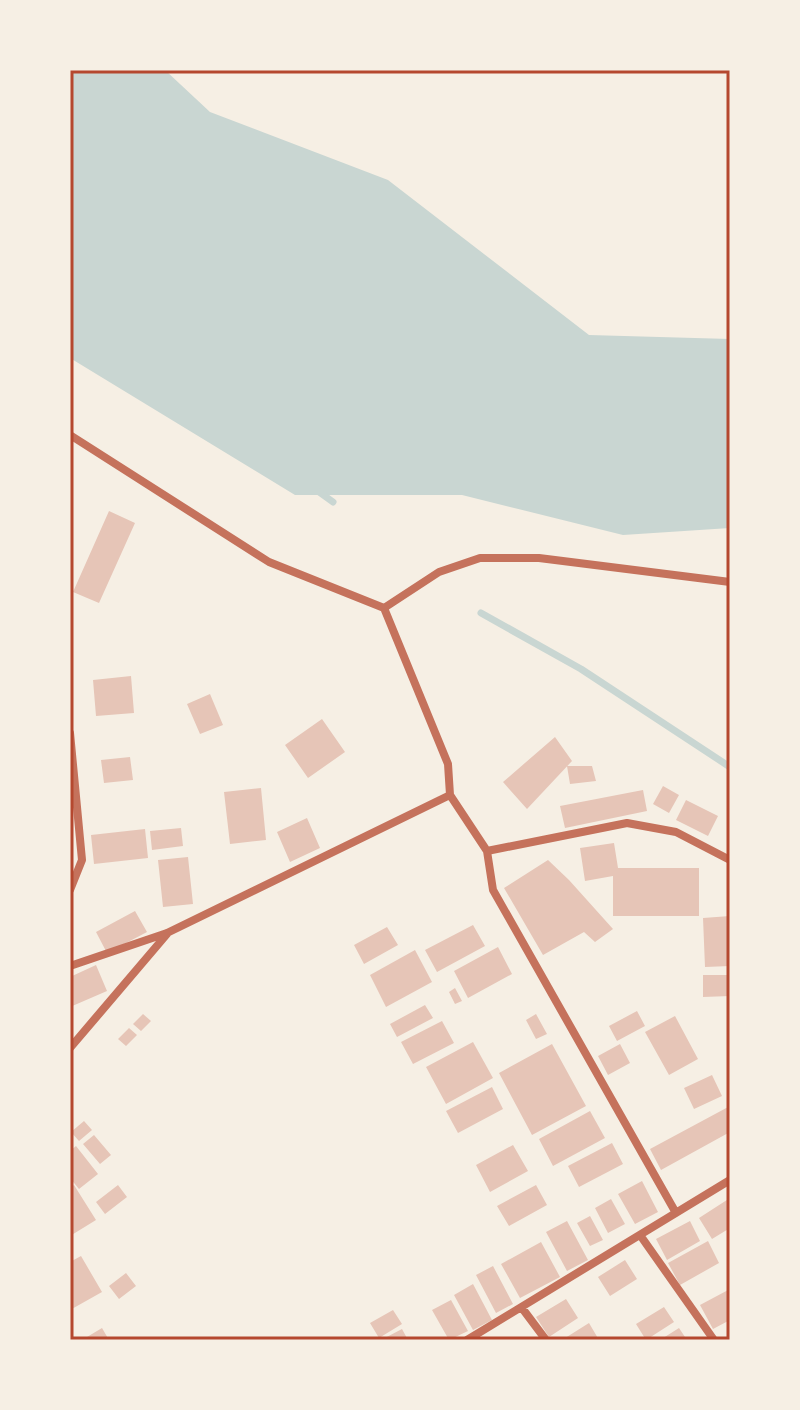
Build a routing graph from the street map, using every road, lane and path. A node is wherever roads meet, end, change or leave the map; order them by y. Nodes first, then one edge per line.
1 (70, 435) edge
2 (730, 582) edge
3 (384, 608) junction
4 (70, 733) edge
5 (450, 795) junction
6 (487, 851) junction
7 (730, 860) edge
8 (70, 890) edge
9 (167, 933) junction
10 (70, 966) edge
11 (70, 1048) edge
12 (730, 1180) edge
13 (676, 1213) junction
14 (640, 1235) junction
15 (522, 1308) junction
16 (467, 1340) edge
17 (546, 1340) edge
18 (714, 1340) edge

1 - 3 street
2 - 3 street
3 - 5 street
4 - 8 street
5 - 6 street
5 - 9 street
6 - 7 street
6 - 13 street
9 - 10 street
9 - 11 street
12 - 13 street
13 - 14 street
14 - 15 street
14 - 18 street
15 - 16 street
15 - 17 street

